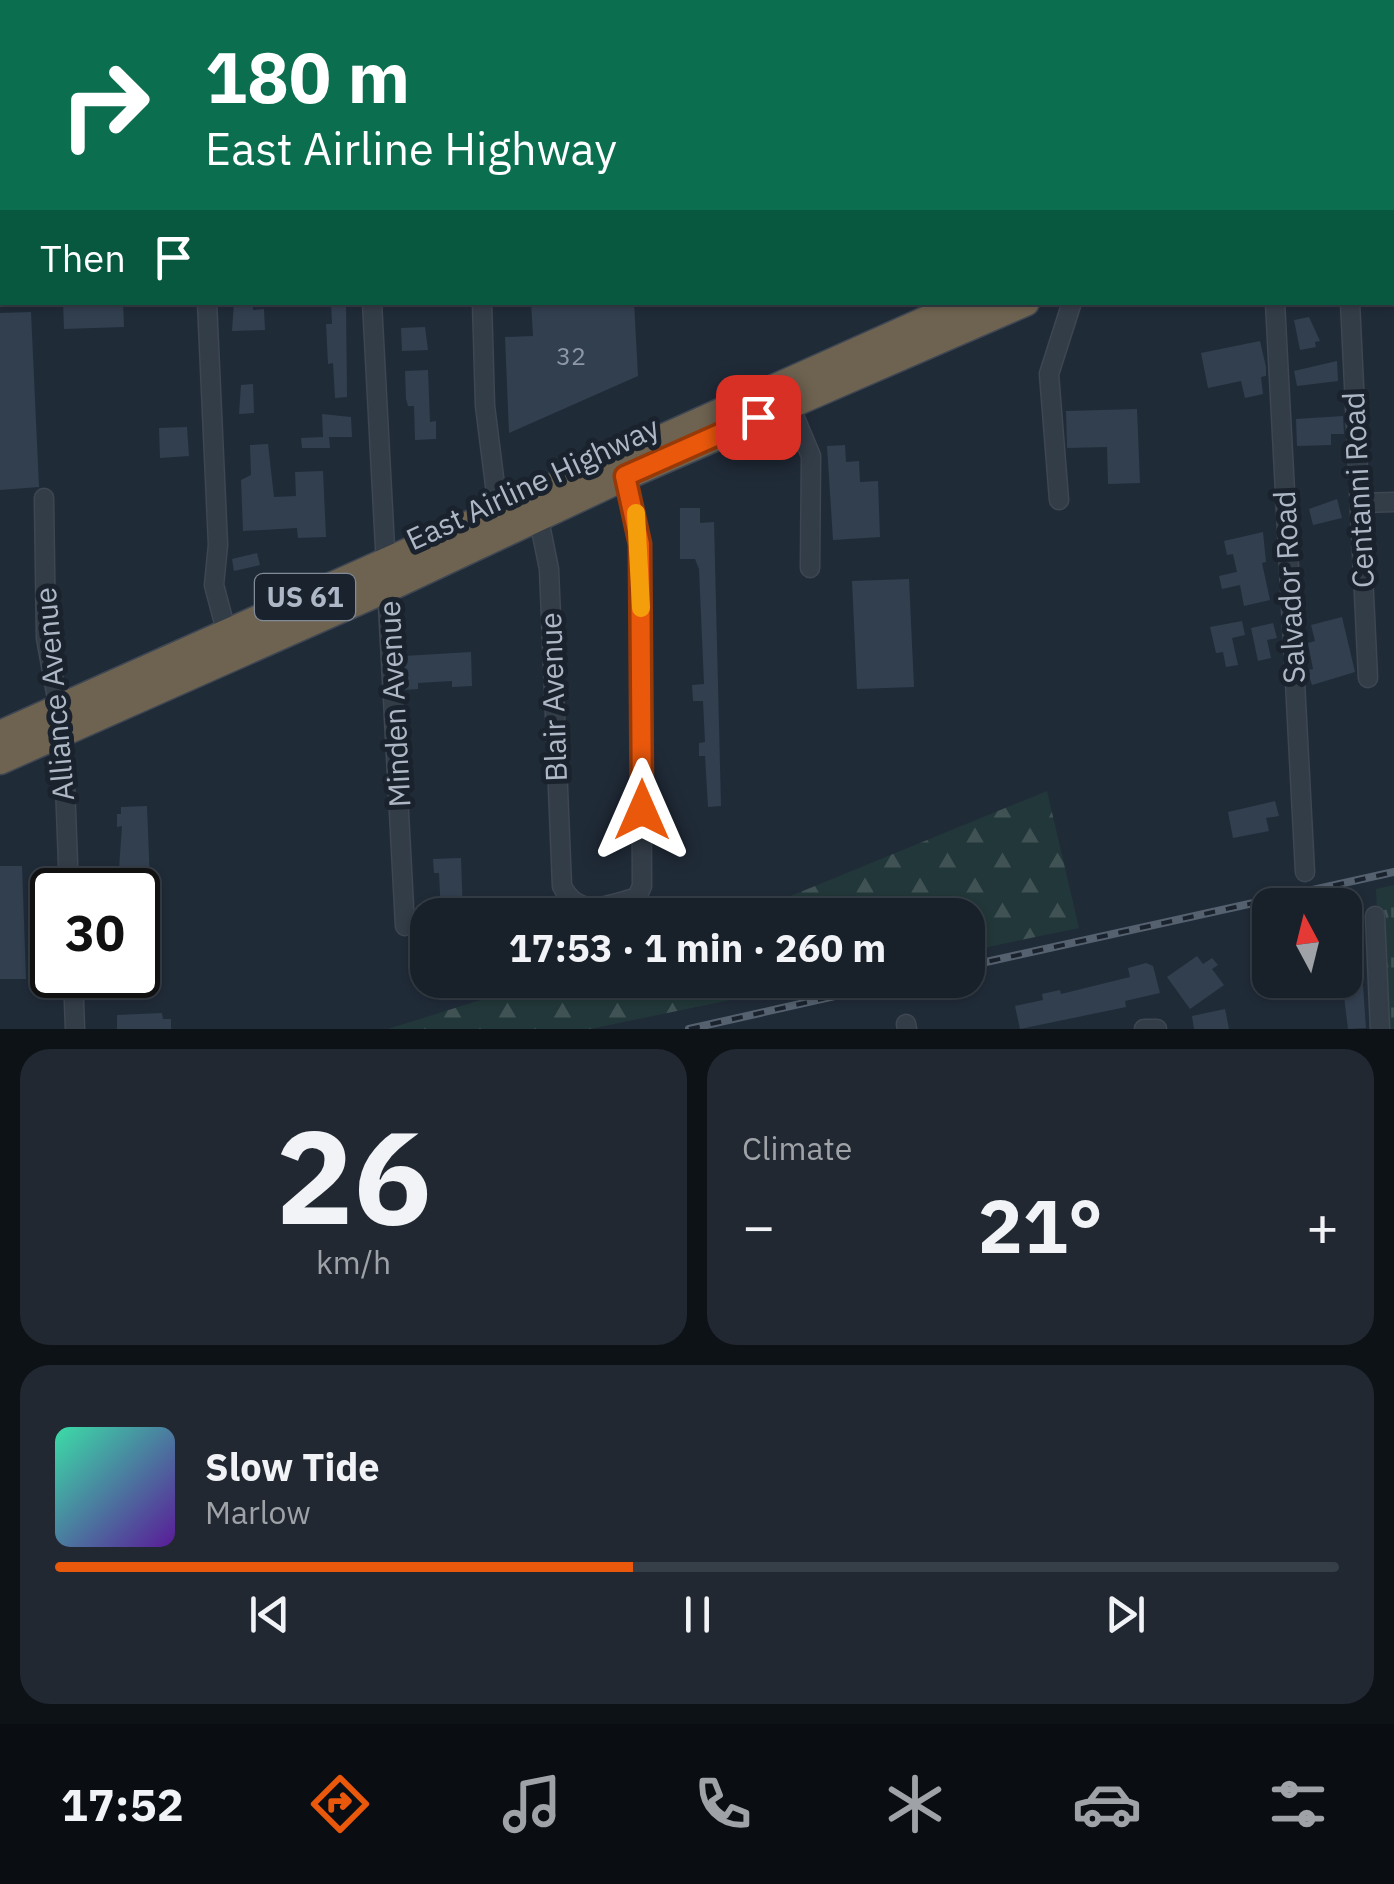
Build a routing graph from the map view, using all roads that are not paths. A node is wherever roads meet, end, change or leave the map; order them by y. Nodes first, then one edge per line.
1 (207, 305) edge
2 (372, 305) edge
3 (482, 305) edge
4 (962, 305) edge
5 (1017, 305) edge
6 (1071, 305) edge
7 (1275, 305) edge
8 (1350, 305) edge
9 (782, 395) junction
10 (625, 476) junction
11 (44, 498) dead end
12 (1059, 500) dead end
13 (1394, 502) edge
14 (1360, 503) junction
15 (535, 504) junction
16 (498, 510) junction
17 (810, 568) dead end
18 (387, 574) junction
19 (230, 645) junction
20 (1368, 678) dead end
21 (62, 719) junction
22 (0, 734) edge
23 (0, 760) edge
24 (68, 868) edge
25 (1304, 872) dead end
26 (1376, 916) dead end
27 (405, 926) dead end
28 (74, 998) edge
29 (76, 1029) edge
30 (1380, 1029) edge

1 - 19 street
2 - 18 street, Minden Avenue
3 - 16 street
4 - 9 highway, East Airline Highway / US 61
5 - 9 highway, East Airline Highway / US 61
6 - 12 street
7 - 25 street, Salvador Road
8 - 14 street, Centanni Road
9 - 10 highway, East Airline Highway / US 61
9 - 15 highway, East Airline Highway / US 61
9 - 17 street
10 - 15 highway, East Airline Highway / US 61
10 - 15 street, Blair Avenue
11 - 21 street, Alliance Avenue
13 - 14 street
14 - 20 street, Centanni Road
15 - 16 highway, East Airline Highway / US 61
15 - 18 highway, East Airline Highway / US 61
16 - 18 highway, East Airline Highway / US 61
18 - 19 highway, East Airline Highway / US 61
18 - 27 street, Minden Avenue
19 - 21 highway, US 61
21 - 22 highway, US 61
21 - 23 highway, US 61
21 - 24 street, Alliance Avenue
26 - 30 street
28 - 29 street

